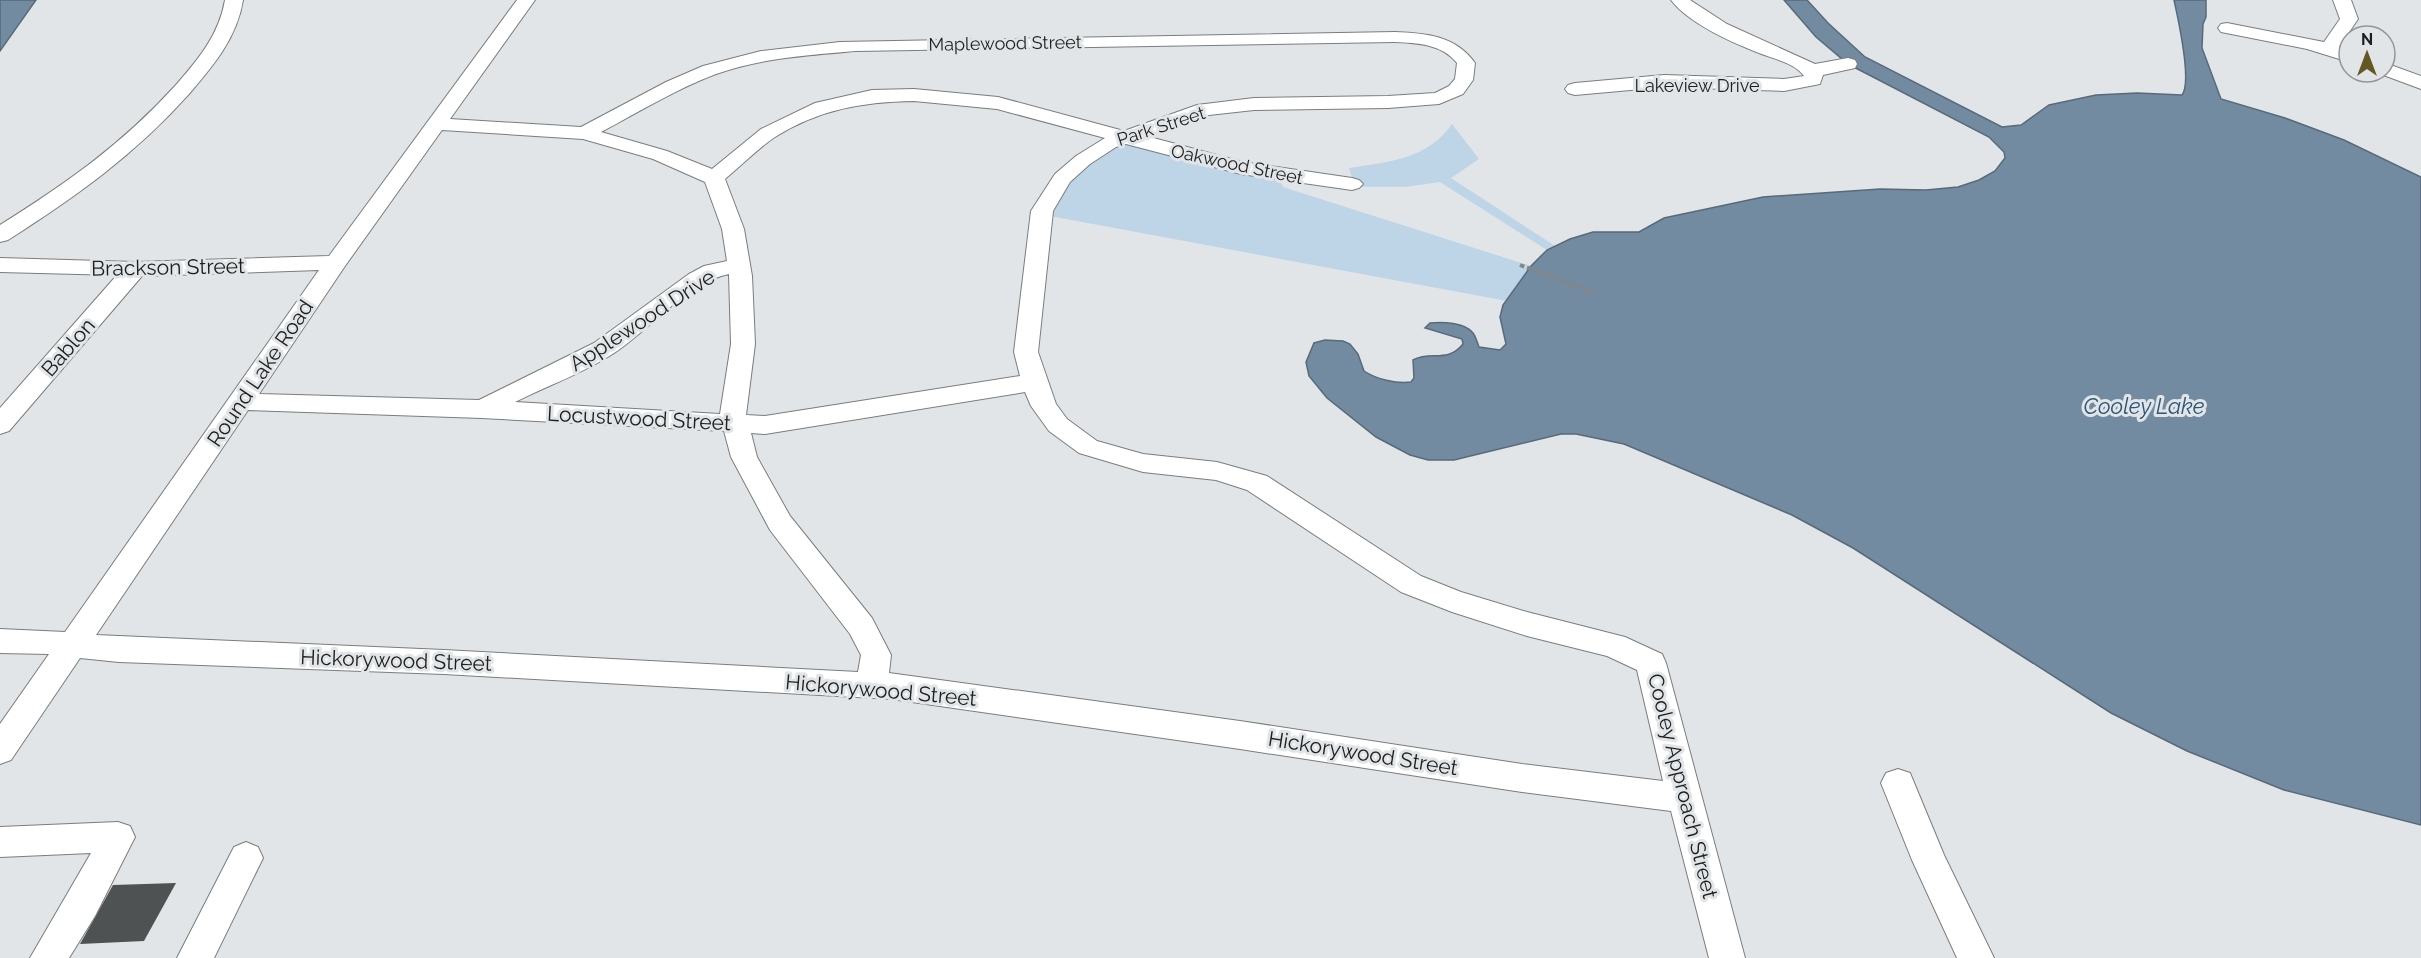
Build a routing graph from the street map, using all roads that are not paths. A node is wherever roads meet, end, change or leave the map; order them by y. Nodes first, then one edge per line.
1 (234, 0) edge
2 (526, 0) edge
3 (1680, 0) edge
4 (2342, 0) edge
5 (2227, 28) dead end
6 (1443, 44) joint
7 (2328, 50) junction
8 (2337, 53) edge
9 (1848, 64) dead end
10 (1812, 72) junction
11 (2397, 74) edge
12 (2421, 83) edge
13 (1575, 88) dead end
14 (438, 124) junction
15 (584, 133) junction
16 (1123, 138) junction
17 (714, 178) junction
18 (1352, 184) dead end
19 (0, 235) edge
20 (336, 263) junction
21 (0, 265) edge
22 (739, 265) junction
23 (135, 269) junction
24 (1034, 382) junction
25 (240, 402) junction
26 (482, 409) junction
27 (735, 422) junction
28 (0, 425) edge
29 (0, 641) edge
30 (73, 645) junction
31 (871, 686) junction
32 (0, 750) edge
33 (1898, 783) dead end
34 (1684, 798) junction
35 (0, 842) edge
36 (246, 858) dead end
37 (48, 958) edge
38 (195, 958) edge
39 (1727, 958) edge
40 (1976, 958) edge

1 - 19 street
2 - 14 street, Round Lake Road
3 - 10 street
4 - 7 street
5 - 7 street
6 - 15 street, Maplewood Street
6 - 16 street, Park Street
7 - 8 street
9 - 10 street
10 - 13 street, Lakeview Drive
11 - 12 street
14 - 15 street
14 - 20 street, Round Lake Road
15 - 17 street
16 - 17 street, Oakwood Street
16 - 18 street, Oakwood Street
16 - 24 street, Park Street
17 - 22 street
20 - 23 street, Brackson Street
20 - 25 street, Round Lake Road
21 - 23 street, Brackson Street
22 - 26 street, Applewood Drive
22 - 27 street
23 - 28 street, Bablon
24 - 27 street, Locustwood Street
24 - 34 street, Cooley Approach Street
25 - 26 street, Locustwood Street
25 - 30 street, Round Lake Road
26 - 27 street, Locustwood Street
27 - 31 street
29 - 30 street, Hickorywood Street
30 - 31 street, Hickorywood Street
30 - 32 street, Round Lake Road
31 - 34 street, Hickorywood Street
33 - 40 street
34 - 39 street, Cooley Approach Street
35 - 37 street
36 - 38 street

